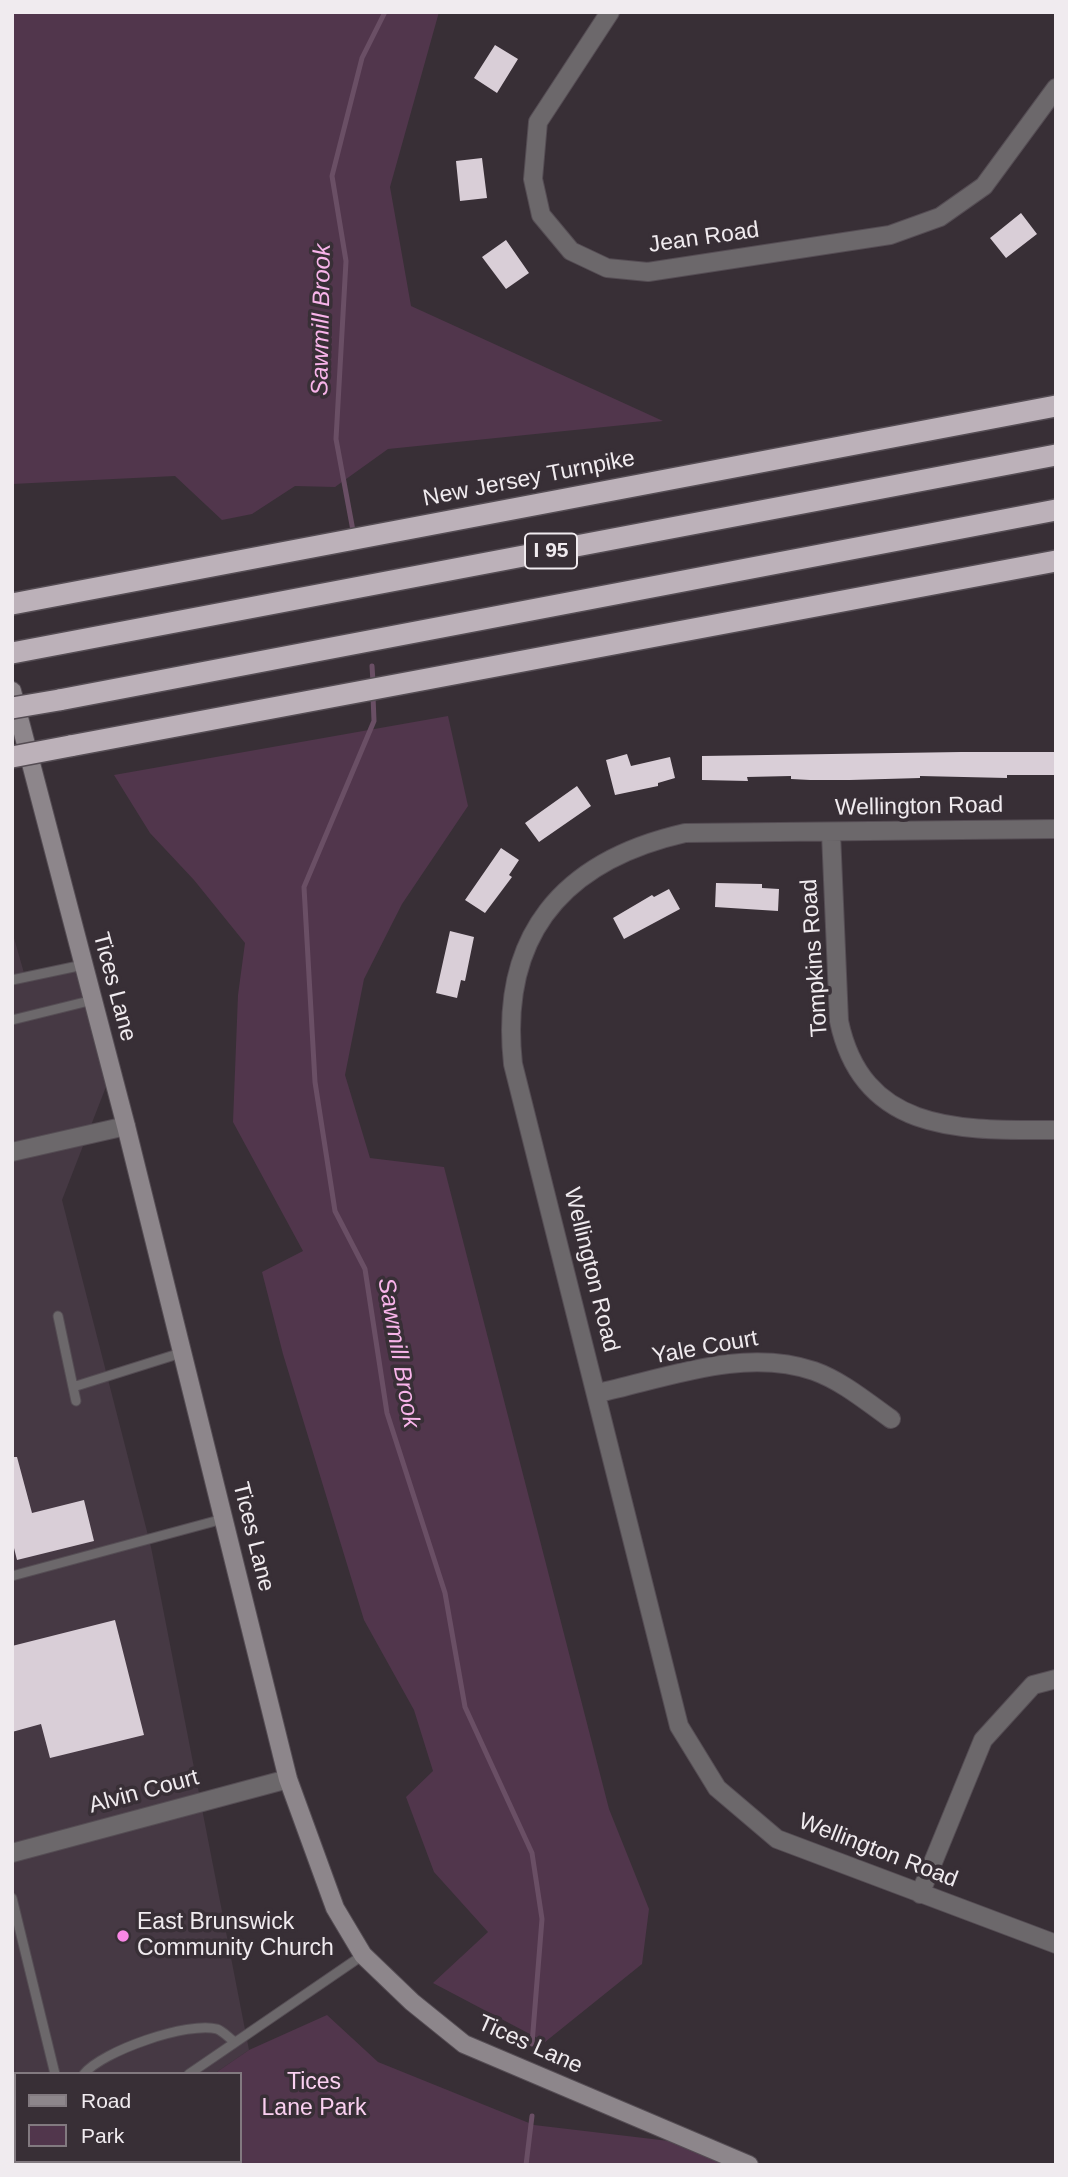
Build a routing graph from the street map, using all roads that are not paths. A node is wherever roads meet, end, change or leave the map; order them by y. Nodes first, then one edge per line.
1 (610, 12) edge
2 (1056, 88) edge
3 (1056, 406) edge
4 (1056, 455) edge
5 (1056, 510) edge
6 (1056, 561) edge
7 (12, 604) edge
8 (12, 653) edge
9 (12, 691) edge
10 (12, 708) edge
11 (12, 757) edge
12 (1056, 829) edge
13 (831, 833) junction
14 (83, 965) junction
15 (12, 980) edge
16 (93, 1000) junction
17 (12, 1020) edge
18 (126, 1126) junction
19 (1056, 1130) edge
20 (12, 1152) edge
21 (58, 1316) dead end
22 (181, 1353) junction
23 (73, 1387) junction
24 (597, 1394) junction
25 (76, 1401) dead end
26 (891, 1419) dead end
27 (223, 1518) junction
28 (12, 1576) edge
29 (1056, 1679) edge
30 (288, 1779) junction
31 (12, 1853) edge
32 (920, 1894) junction
33 (12, 1898) edge
34 (14, 1916) edge
35 (1056, 1944) edge
36 (363, 1955) junction
37 (235, 2042) junction
38 (53, 2072) edge
39 (86, 2072) edge
40 (193, 2072) edge
41 (749, 2165) edge

1 - 2 street, Jean Road
3 - 7 highway, New Jersey Turnpike / I 95
4 - 8 highway, I 95
5 - 10 highway, I 95, bridge
6 - 11 highway, bridge
9 - 14 street, Tices Lane
12 - 13 street, Wellington Road
13 - 19 street, Tompkins Road
13 - 24 street, Wellington Road
14 - 15 lane
14 - 16 street, Tices Lane
16 - 17 lane
16 - 18 street, Tices Lane
18 - 20 street
18 - 22 street, Tices Lane
21 - 23 lane
22 - 23 lane
22 - 27 street, Tices Lane
23 - 25 lane
24 - 26 street, Yale Court
24 - 32 street, Wellington Road
27 - 28 lane
27 - 30 street, Tices Lane
29 - 32 street
30 - 31 street, Alvin Court
30 - 36 street, Tices Lane
32 - 35 street, Wellington Road
33 - 34 lane
34 - 38 lane
36 - 37 lane
36 - 41 street, Tices Lane
37 - 39 lane
37 - 40 lane

